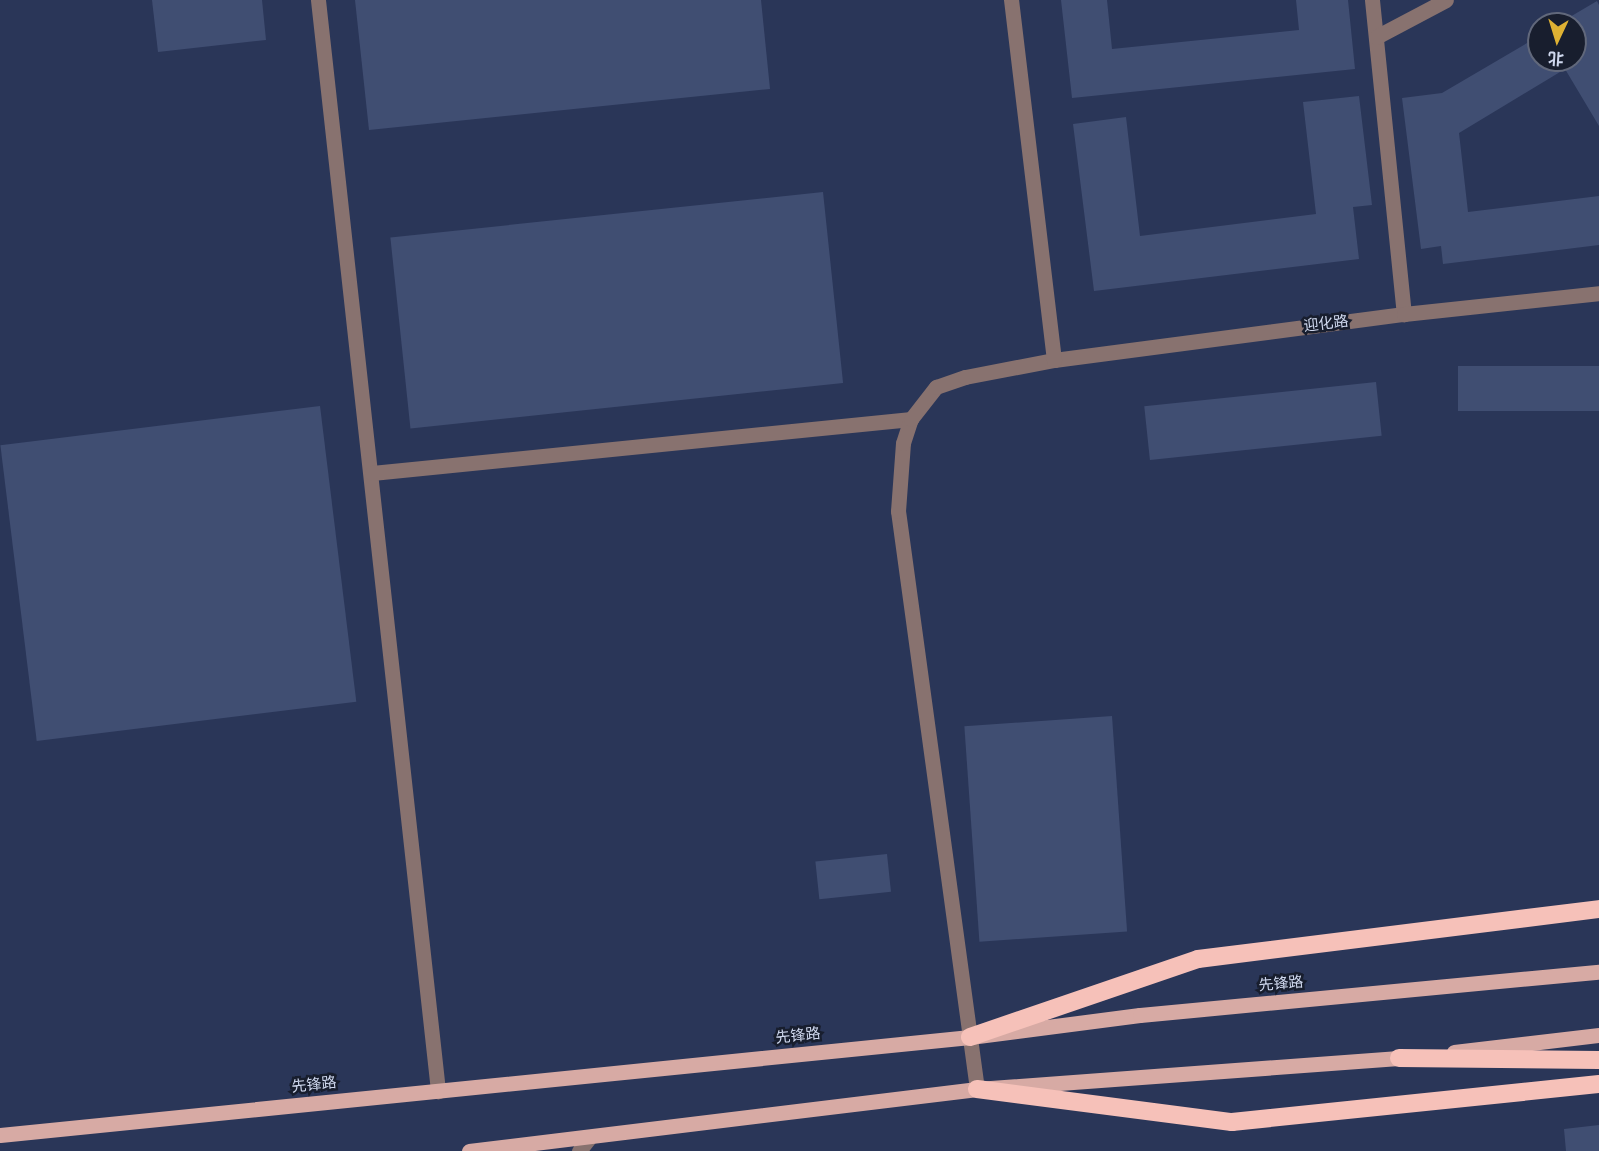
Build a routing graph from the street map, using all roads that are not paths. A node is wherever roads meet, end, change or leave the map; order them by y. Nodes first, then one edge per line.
1 (318, 0) edge
2 (1011, 0) edge
3 (1372, 0) edge
4 (1446, 0) edge
5 (1376, 37) junction
6 (1599, 293) edge
7 (1404, 314) junction
8 (1054, 360) junction
9 (911, 419) junction
10 (372, 473) junction
11 (1599, 909) edge
12 (1599, 972) edge
13 (1599, 1035) edge
14 (970, 1037) junction
15 (1399, 1058) junction
16 (1599, 1060) edge
17 (1599, 1084) edge
18 (977, 1089) junction
19 (438, 1091) junction
20 (0, 1136) edge
21 (589, 1138) junction
22 (469, 1151) edge
23 (579, 1151) edge

1 - 10 street
2 - 8 street
3 - 5 street
4 - 5 street
5 - 7 street
6 - 7 street, 迎化路
7 - 8 street, 迎化路
8 - 9 street, 迎化路
9 - 10 street
9 - 14 street
10 - 19 street
11 - 14 highway
12 - 14 main road, 先锋路
13 - 15 main road
14 - 18 street
14 - 19 main road, 先锋路
15 - 16 highway
15 - 18 main road
17 - 18 highway
18 - 21 main road
19 - 20 main road, 先锋路
21 - 22 main road
21 - 23 street

